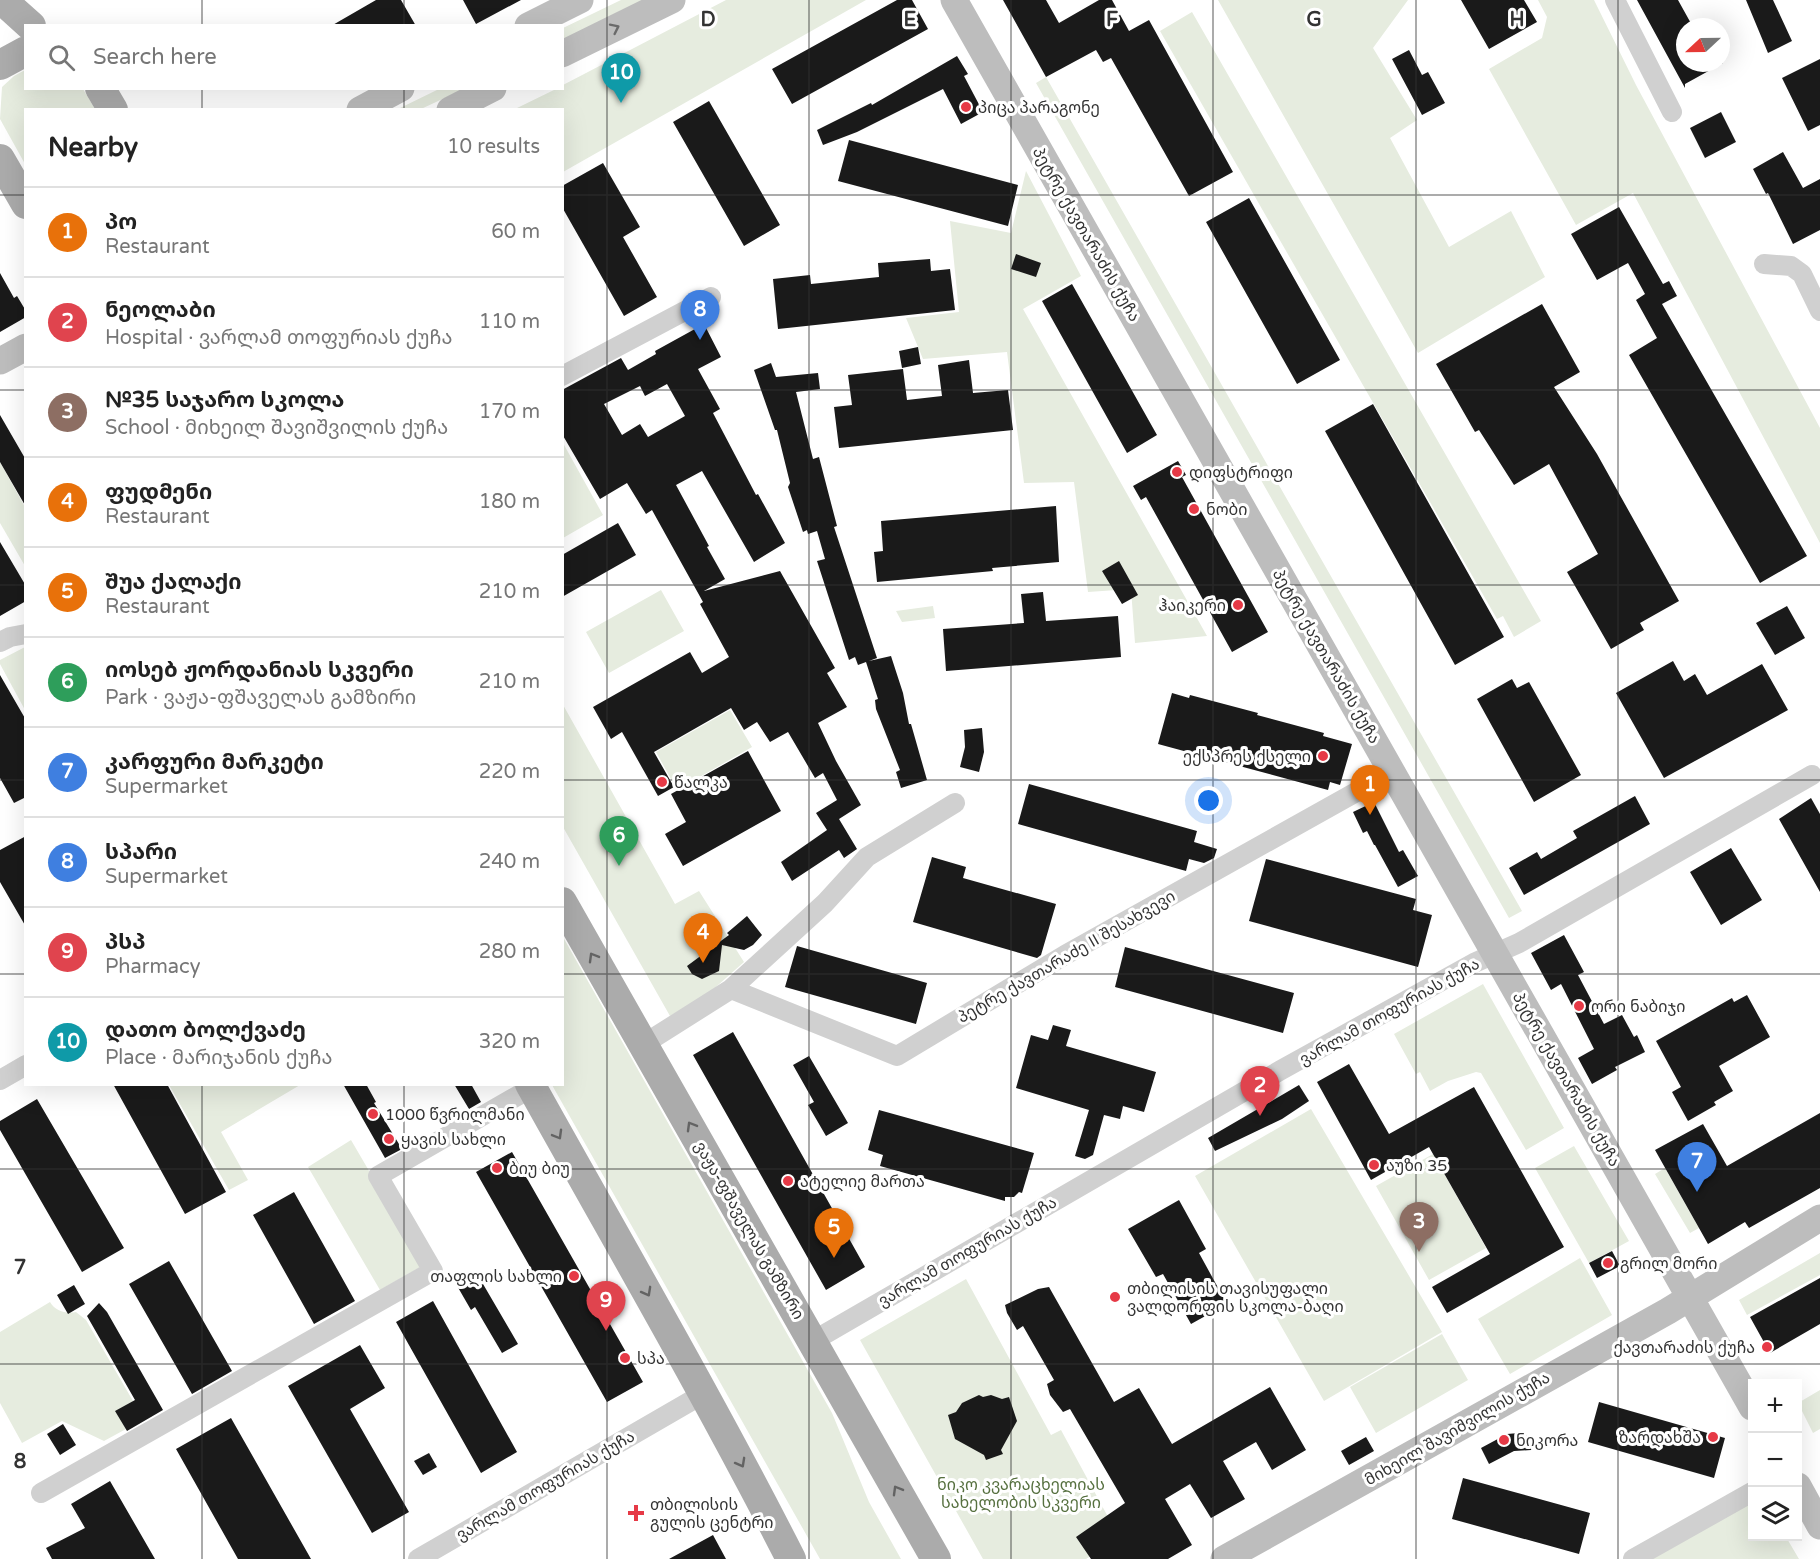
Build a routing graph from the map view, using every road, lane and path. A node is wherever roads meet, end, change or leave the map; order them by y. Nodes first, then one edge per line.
1 (2, 0) edge
2 (580, 0) edge
3 (672, 0) edge
4 (954, 0) edge
5 (1615, 0) edge
6 (29, 24) edge
7 (532, 24) edge
8 (24, 52) edge
9 (564, 53) edge
10 (0, 65) edge
11 (101, 90) edge
12 (397, 90) edge
13 (489, 90) edge
14 (112, 108) edge
15 (364, 108) edge
16 (454, 108) edge
17 (1672, 112) dead end
18 (0, 159) edge
19 (24, 201) edge
20 (1764, 264) dead end
21 (711, 297) dead end
22 (1820, 311) edge
23 (24, 347) edge
24 (0, 361) edge
25 (564, 375) edge
26 (24, 634) edge
27 (0, 642) edge
28 (1392, 772) junction
29 (1812, 774) dead end
30 (955, 804) dead end
31 (564, 905) edge
32 (1495, 953) junction
33 (731, 988) junction
34 (644, 1044) junction
35 (24, 1066) edge
36 (0, 1080) edge
37 (530, 1086) edge
38 (1820, 1218) edge
39 (1690, 1297) junction
40 (813, 1341) junction
41 (703, 1394) junction
42 (1748, 1400) edge
43 (1798, 1487) edge
44 (42, 1493) dead end
45 (1748, 1494) edge
46 (913, 1517) junction
47 (1820, 1526) edge
48 (418, 1559) edge
49 (791, 1559) edge
50 (919, 1559) edge
51 (936, 1559) edge
52 (1224, 1559) edge
53 (1633, 1559) edge

1 - 6 main road
2 - 7 main road
9 -> 3 main road
4 - 28 main road, პეტრე ქავთარაძის ქუჩა
5 - 17 street
8 - 10 main road
11 - 14 main road
12 - 15 main road
13 - 16 main road
18 - 19 main road
20 - 22 street
21 - 25 street
23 - 24 main road
26 - 27 street
28 - 32 main road, პეტრე ქავთარაძის ქუჩა
28 - 33 street, პეტრე ქავთარაძე II შესახვევი
29 - 32 street, ვარლამ თოფურიას ქუჩა
30 - 33 street
34 -> 31 main road, ვაჟა-ფშაველას გამზირი
32 - 39 main road, პეტრე ქავთარაძის ქუჩა
32 - 40 street, ვარლამ თოფურიას ქუჩა
33 - 34 street
40 -> 34 main road, ვაჟა-ფშაველას გამზირი
35 - 36 street
37 -> 41 main road
37 - 44 street
38 - 39 main road, მიხეილ შავიშვილის ქუჩა
39 - 42 main road, პეტრე ქავთარაძის ქუჩა
39 - 52 main road, მიხეილ შავიშვილის ქუჩა
46 -> 40 main road, ვაჟა-ფშაველას გამზირი
41 - 48 street, ვარლამ თოფურიას ქუჩა
41 -> 49 main road
43 - 47 main road
45 - 53 street
46 - 50 main road
46 - 51 main road, ვაჟა-ფშაველას გამზირი

